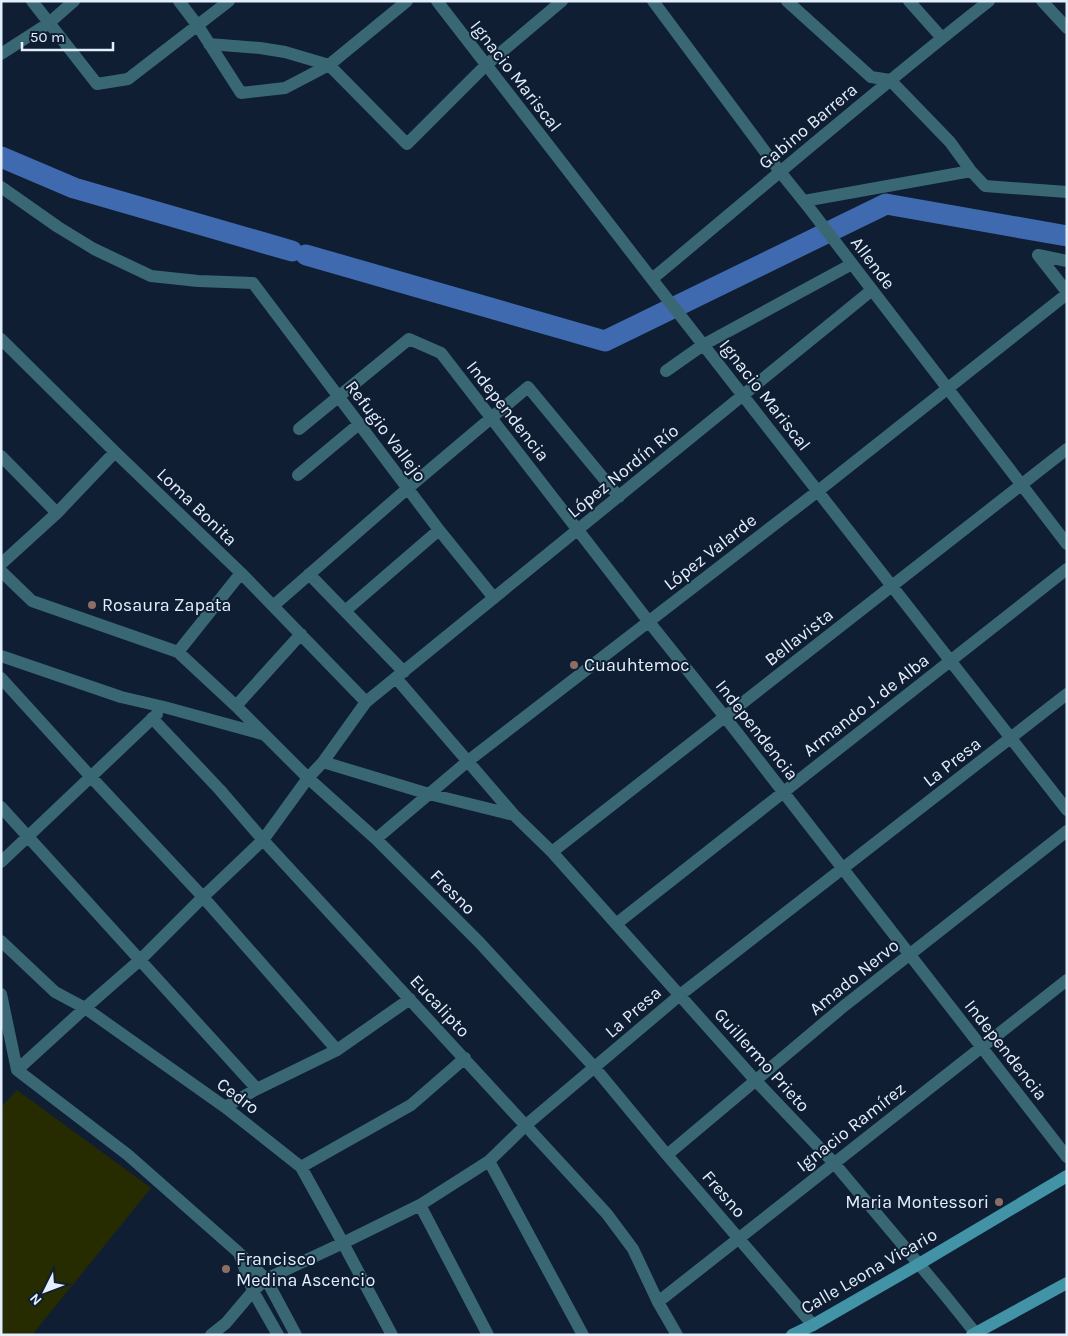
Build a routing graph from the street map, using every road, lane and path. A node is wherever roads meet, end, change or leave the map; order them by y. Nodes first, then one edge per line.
1 (32, 1) edge
2 (74, 1) edge
3 (179, 1) edge
4 (229, 1) edge
5 (407, 1) edge
6 (437, 1) edge
7 (562, 1) edge
8 (653, 1) edge
9 (787, 1) edge
10 (909, 1) edge
11 (989, 1) edge
12 (1042, 1) edge
13 (49, 23) junction
14 (198, 26) junction
15 (1067, 28) edge
16 (942, 38) junction
17 (209, 44) junction
18 (1, 54) edge
19 (329, 65) junction
20 (486, 65) junction
21 (890, 80) junction
22 (971, 171) junction
23 (781, 173) junction
24 (1, 188) edge
25 (1067, 192) edge
26 (807, 205) junction
27 (1067, 260) edge
28 (849, 261) junction
29 (655, 283) junction
30 (872, 290) junction
31 (1067, 293) edge
32 (1, 339) edge
33 (701, 342) junction
34 (666, 371) dead end
35 (947, 389) junction
36 (743, 395) junction
37 (338, 397) junction
38 (491, 419) junction
39 (358, 424) junction
40 (299, 429) dead end
41 (1067, 449) edge
42 (115, 452) junction
43 (1, 456) edge
44 (298, 475) dead end
45 (1021, 485) junction
46 (408, 489) junction
47 (818, 491) junction
48 (619, 496) junction
49 (57, 513) junction
50 (439, 530) junction
51 (578, 530) junction
52 (1067, 544) edge
53 (1, 564) edge
54 (1067, 569) edge
55 (1, 571) edge
56 (242, 573) junction
57 (309, 574) junction
58 (892, 586) junction
59 (494, 598) junction
60 (273, 606) junction
61 (345, 611) junction
62 (649, 622) junction
63 (301, 634) junction
64 (178, 652) junction
65 (1, 656) edge
66 (950, 661) junction
67 (400, 675) junction
68 (1, 678) edge
69 (1067, 694) edge
70 (366, 702) junction
71 (236, 706) junction
72 (164, 707) junction
73 (725, 717) junction
74 (152, 718) junction
75 (264, 735) junction
76 (1010, 738) junction
77 (468, 761) junction
78 (323, 762) junction
79 (91, 777) junction
80 (308, 778) junction
81 (783, 792) junction
82 (428, 794) junction
83 (1, 807) edge
84 (1067, 810) edge
85 (514, 815) junction
86 (1067, 831) edge
87 (28, 836) junction
88 (376, 839) junction
89 (263, 840) junction
90 (552, 852) junction
91 (1, 862) edge
92 (843, 868) junction
93 (203, 897) junction
94 (616, 924) junction
95 (1, 941) edge
96 (910, 955) junction
97 (140, 960) junction
98 (1067, 980) edge
99 (1, 994) edge
100 (680, 995) junction
101 (410, 999) junction
102 (85, 1008) junction
103 (982, 1047) junction
104 (337, 1050) junction
105 (465, 1058) junction
106 (595, 1068) junction
107 (16, 1070) junction
108 (756, 1081) junction
109 (257, 1089) junction
110 (225, 1107) junction
111 (526, 1125) junction
112 (668, 1155) junction
113 (1067, 1157) edge
114 (488, 1161) junction
115 (834, 1164) junction
116 (301, 1167) junction
117 (1067, 1176) edge
118 (420, 1205) junction
119 (739, 1238) junction
120 (343, 1243) junction
121 (238, 1252) junction
122 (918, 1264) junction
123 (266, 1279) junction
124 (1067, 1283) edge
125 (253, 1291) junction
126 (658, 1302) junction
127 (813, 1325) junction
128 (975, 1334) edge
129 (211, 1335) edge
130 (278, 1335) edge
131 (296, 1335) edge
132 (392, 1335) edge
133 (488, 1335) edge
134 (583, 1335) edge
135 (677, 1335) edge
136 (792, 1335) edge

1 - 13 street
2 - 13 street
3 - 14 street
4 - 14 street
5 - 19 street
6 - 20 street, Ignacio Mariscal
7 - 20 street
8 - 23 street, Allende
9 - 21 street
10 - 16 street
11 - 16 street, Gabino Barrera
12 - 15 street
13 - 14 street
13 - 18 street
14 - 17 street
16 - 21 street, Gabino Barrera
17 - 19 street
17 - 19 street
19 - 20 street
20 - 29 street, Ignacio Mariscal
21 - 22 street
21 - 23 street, Gabino Barrera
22 - 25 street
22 - 26 street
23 - 26 street, Allende
23 - 29 street, Gabino Barrera
24 - 37 street, Refugio Vallejo
26 - 28 street, Allende
27 - 31 street
28 - 30 street, Allende
28 - 33 street
29 - 33 street, Ignacio Mariscal
30 - 35 street, Allende
30 - 36 street, López Nordín Río
31 - 35 street, López Valarde
32 - 42 street, Loma Bonita
33 - 34 street
33 - 36 street, Ignacio Mariscal
35 - 45 street, Allende
35 - 47 street, López Valarde
36 - 47 street, Ignacio Mariscal
36 - 48 street, López Nordín Río
37 - 38 street, Independencia
37 - 39 street, Refugio Vallejo
37 - 40 street
38 - 46 street
38 - 48 street
38 - 51 street, Independencia
39 - 44 street
39 - 46 street, Refugio Vallejo
41 - 45 street, Bellavista
42 - 49 street
42 - 56 street, Loma Bonita
43 - 49 street
45 - 52 street, Allende
45 - 58 street, Bellavista
46 - 50 street, Refugio Vallejo
46 - 57 street
47 - 58 street, Ignacio Mariscal
47 - 62 street, López Valarde
48 - 51 street, López Nordín Río
49 - 53 street
50 - 59 street, Refugio Vallejo
50 - 61 street
51 - 59 street, López Nordín Río
51 - 62 street, Independencia
54 - 66 street, Armando J. de Alba
55 - 64 street, Fresno
56 - 60 street, Loma Bonita
56 - 64 street
57 - 60 street
57 - 61 street, Guillermo Prieto
58 - 66 street, Ignacio Mariscal
58 - 73 street, Bellavista
59 - 67 street, López Nordín Río
60 - 63 street, Loma Bonita
61 - 67 street, Guillermo Prieto
62 - 73 street, Independencia
62 - 77 street, López Valarde
63 - 70 street, Loma Bonita
63 - 71 street
64 - 71 street, Fresno
65 - 72 street
66 - 76 street, Ignacio Mariscal
66 - 81 street, Armando J. de Alba
67 - 70 street, López Nordín Río
67 - 77 street, Guillermo Prieto
68 - 79 street
69 - 76 street, La Presa
70 - 78 street, López Nordín Río
71 - 75 street, Fresno
72 - 74 street
72 - 75 street
73 - 81 street, Independencia
73 - 90 street, Bellavista
74 - 79 street
74 - 89 street, Eucalipto
75 - 80 street, Fresno
76 - 84 street, Ignacio Mariscal
76 - 92 street, La Presa
77 - 82 street, López Valarde
77 - 85 street, Guillermo Prieto
78 - 80 street, López Nordín Río
78 - 82 street
79 - 87 street
79 - 93 street
80 - 88 street, Fresno
80 - 89 street, López Nordín Río
81 - 92 street, Independencia
81 - 94 street, Armando J. de Alba
82 - 85 street
82 - 88 street, López Valarde
83 - 87 street
85 - 90 street, Guillermo Prieto
86 - 96 street, Amado Nervo
87 - 91 street
87 - 97 street
88 - 106 street, Fresno
89 - 93 street, López Nordín Río
89 - 101 street, Eucalipto
90 - 94 street, Guillermo Prieto
92 - 96 street, Independencia
92 - 100 street, La Presa
93 - 97 street, López Nordín Río
93 - 104 street
94 - 100 street, Guillermo Prieto
95 - 102 street, Cedro
96 - 103 street, Independencia
96 - 108 street, Amado Nervo
97 - 102 street, López Nordín Río
97 - 109 street
98 - 103 street, Ignacio Ramírez
99 - 107 street
100 - 106 street, La Presa
100 - 108 street, Guillermo Prieto
101 - 104 street
101 - 105 street, Eucalipto
102 - 107 street, López Nordín Río
102 - 110 street, Cedro
103 - 113 street, Independencia
103 - 115 street, Ignacio Ramírez
104 - 109 street
105 - 111 street, Eucalipto
105 - 116 street
106 - 111 street, La Presa
106 - 112 street, Fresno
107 - 121 street
108 - 112 street, Amado Nervo
108 - 115 street, Guillermo Prieto
109 - 110 street
110 - 116 street, Cedro
111 - 114 street, La Presa
111 - 126 street, Eucalipto
112 - 119 street, Fresno
114 - 118 street, La Presa
114 - 134 street
115 - 119 street, Ignacio Ramírez
115 - 122 street, Guillermo Prieto
116 - 120 street, Cedro
117 - 122 main road, Calle Leona Vicario
118 - 120 street, La Presa
118 - 133 street
119 - 126 street, Ignacio Ramírez
119 - 127 street, Fresno
120 - 123 street, La Presa
120 - 132 street, Cedro
121 - 123 street
121 - 125 street
122 - 127 main road, Calle Leona Vicario
122 - 128 street, Guillermo Prieto
123 - 125 street, La Presa
123 - 131 street
124 - 128 main road
125 - 129 street, La Presa
125 - 130 street
126 - 135 street, Eucalipto
127 - 136 main road, Calle Leona Vicario

